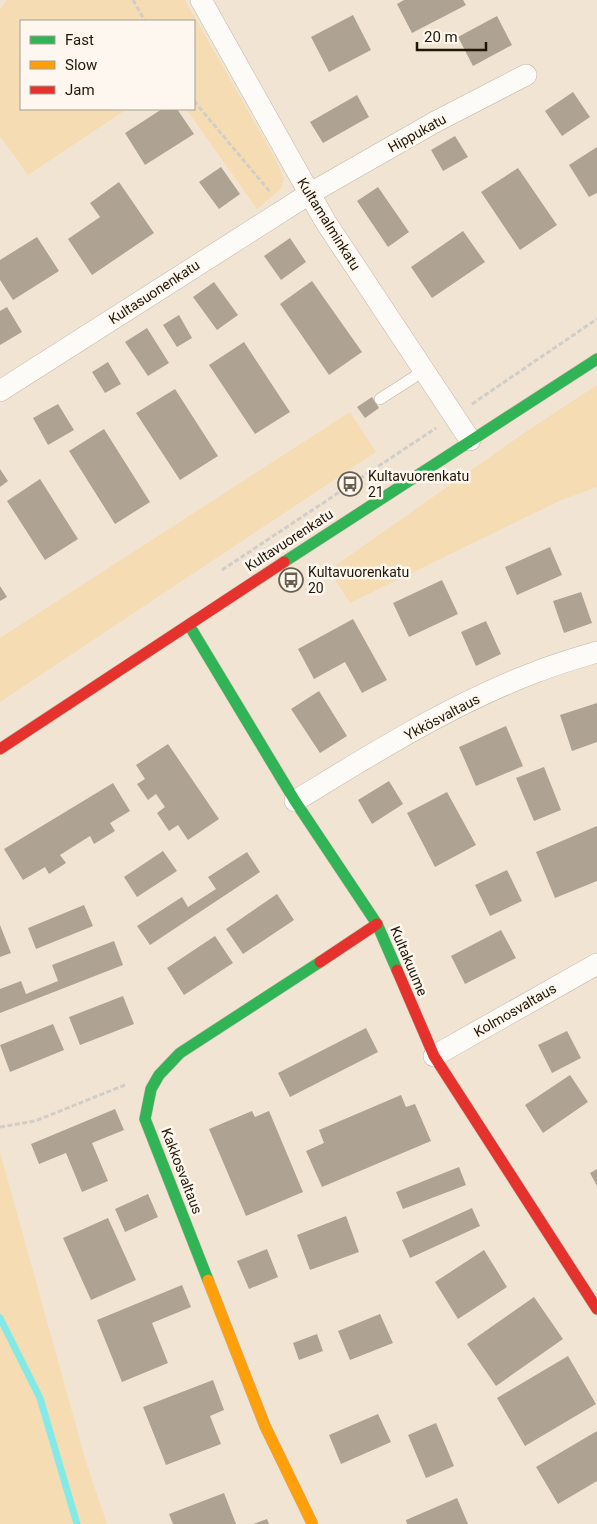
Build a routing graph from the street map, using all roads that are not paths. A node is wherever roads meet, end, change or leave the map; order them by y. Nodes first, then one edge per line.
1 (201, 0) edge
2 (526, 75) dead end
3 (309, 194) junction
4 (597, 359) edge
5 (425, 370) junction
6 (0, 391) edge
7 (380, 399) dead end
8 (470, 440) junction
9 (189, 625) junction
10 (597, 652) edge
11 (0, 749) edge
12 (295, 801) junction
13 (377, 924) junction
14 (597, 964) edge
15 (434, 1056) junction
16 (596, 1306) edge
17 (312, 1523) dead end

1 - 3 street, Kultamalminkatu
2 - 3 street, Hippukatu
3 - 5 street, Kultamalminkatu
3 - 6 street, Kultasuonenkatu
4 - 8 street, Kultavuorenkatu
5 - 7 lane
5 - 8 street, Kultamalminkatu
8 - 9 street, Kultavuorenkatu
9 - 11 street, Kultavuorenkatu
9 - 12 street, Kultakuume
10 - 12 street, Ykkösvaltaus
12 - 13 street, Kultakuume
13 - 15 street, Kultakuume
13 - 17 street, Kakkosvaltaus
14 - 15 street, Kolmosvaltaus
15 - 16 street, Kultakuume

